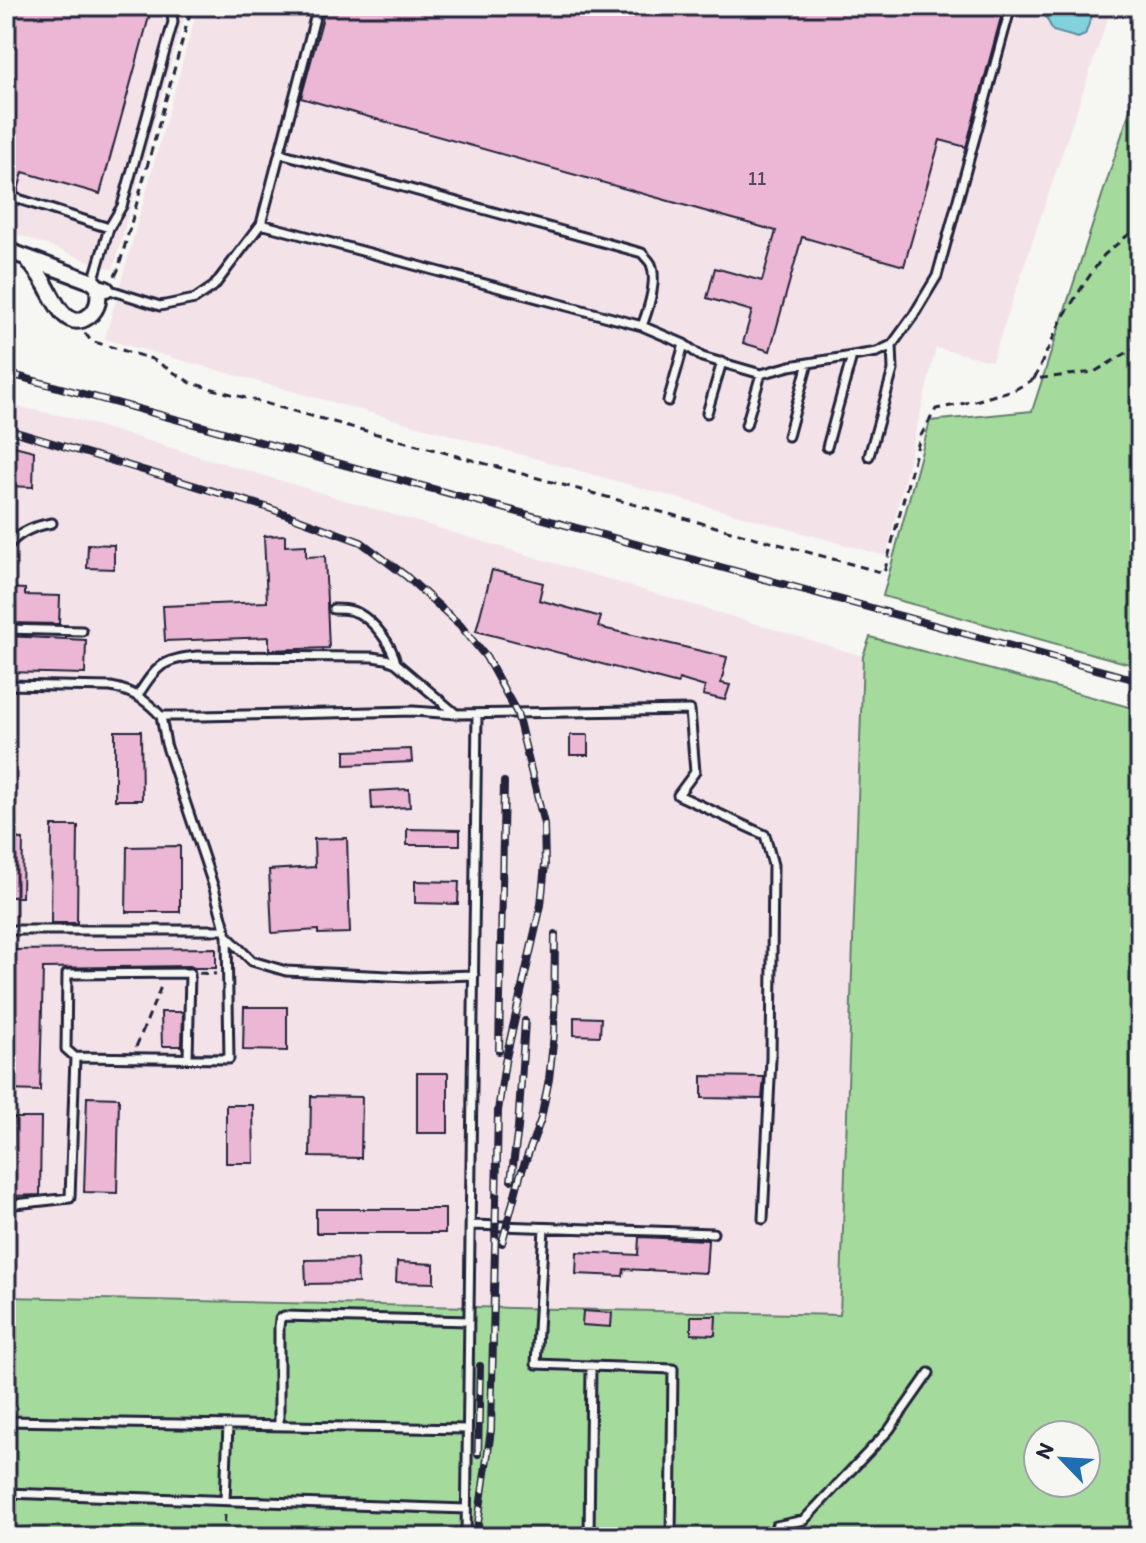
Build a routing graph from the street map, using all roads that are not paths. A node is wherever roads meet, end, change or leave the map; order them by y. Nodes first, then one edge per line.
1 (171, 6) edge
2 (318, 6) edge
3 (1011, 6) edge
4 (280, 153) junction
5 (6, 195) edge
6 (261, 224) junction
7 (109, 228) junction
8 (6, 250) edge
9 (27, 258) junction
10 (99, 286) junction
11 (642, 326) junction
12 (684, 344) junction
13 (892, 345) junction
14 (852, 356) junction
15 (722, 362) junction
16 (808, 363) junction
17 (761, 374) junction
18 (668, 401) dead end
19 (707, 413) dead end
20 (746, 425) dead end
21 (788, 436) dead end
22 (827, 447) dead end
23 (869, 456) dead end
24 (52, 523) dead end
25 (6, 549) edge
26 (333, 609) dead end
27 (6, 629) edge
28 (82, 631) dead end
29 (396, 663) junction
30 (6, 685) edge
31 (138, 695) junction
32 (456, 714) junction
33 (477, 714) junction
34 (161, 716) junction
35 (6, 930) edge
36 (226, 933) junction
37 (474, 975) junction
38 (75, 1057) junction
39 (188, 1058) junction
40 (6, 1205) edge
41 (763, 1219) dead end
42 (471, 1225) junction
43 (544, 1228) junction
44 (713, 1233) dead end
45 (469, 1321) junction
46 (591, 1366) junction
47 (929, 1373) dead end
48 (6, 1421) edge
49 (228, 1425) junction
50 (279, 1426) junction
51 (467, 1429) junction
52 (6, 1493) edge
53 (225, 1500) junction
54 (466, 1509) junction
55 (466, 1537) edge
56 (589, 1537) edge
57 (671, 1537) edge
58 (775, 1537) edge

1 - 7 lane
2 - 4 lane
3 - 13 lane
4 - 6 lane
4 - 11 lane
5 - 7 lane
6 - 10 lane
6 - 11 lane
7 - 10 lane
8 - 9 street
9 - 10 street
9 - 10 street
11 - 12 lane
12 - 15 lane
12 - 18 lane
13 - 14 lane
13 - 23 lane
14 - 16 lane
14 - 22 lane
15 - 17 lane
15 - 19 lane
16 - 17 lane
16 - 21 lane
17 - 20 lane
24 - 25 lane
26 - 29 lane
27 - 28 lane
29 - 31 lane
29 - 32 lane
30 - 31 lane
31 - 34 lane
32 - 33 lane
32 - 34 lane
33 - 37 lane
33 - 41 lane
34 - 36 lane
35 - 36 lane
36 - 37 lane
36 - 39 lane
37 - 42 lane
38 - 39 lane
38 - 39 lane
38 - 40 lane
42 - 43 lane
42 - 45 lane
43 - 44 lane
43 - 46 lane
45 - 50 lane
45 - 51 lane
46 - 56 lane
46 - 57 lane
47 - 58 lane
48 - 49 lane
49 - 50 lane
49 - 53 lane
50 - 51 lane
51 - 54 lane
52 - 53 lane
53 - 54 lane
54 - 55 lane

